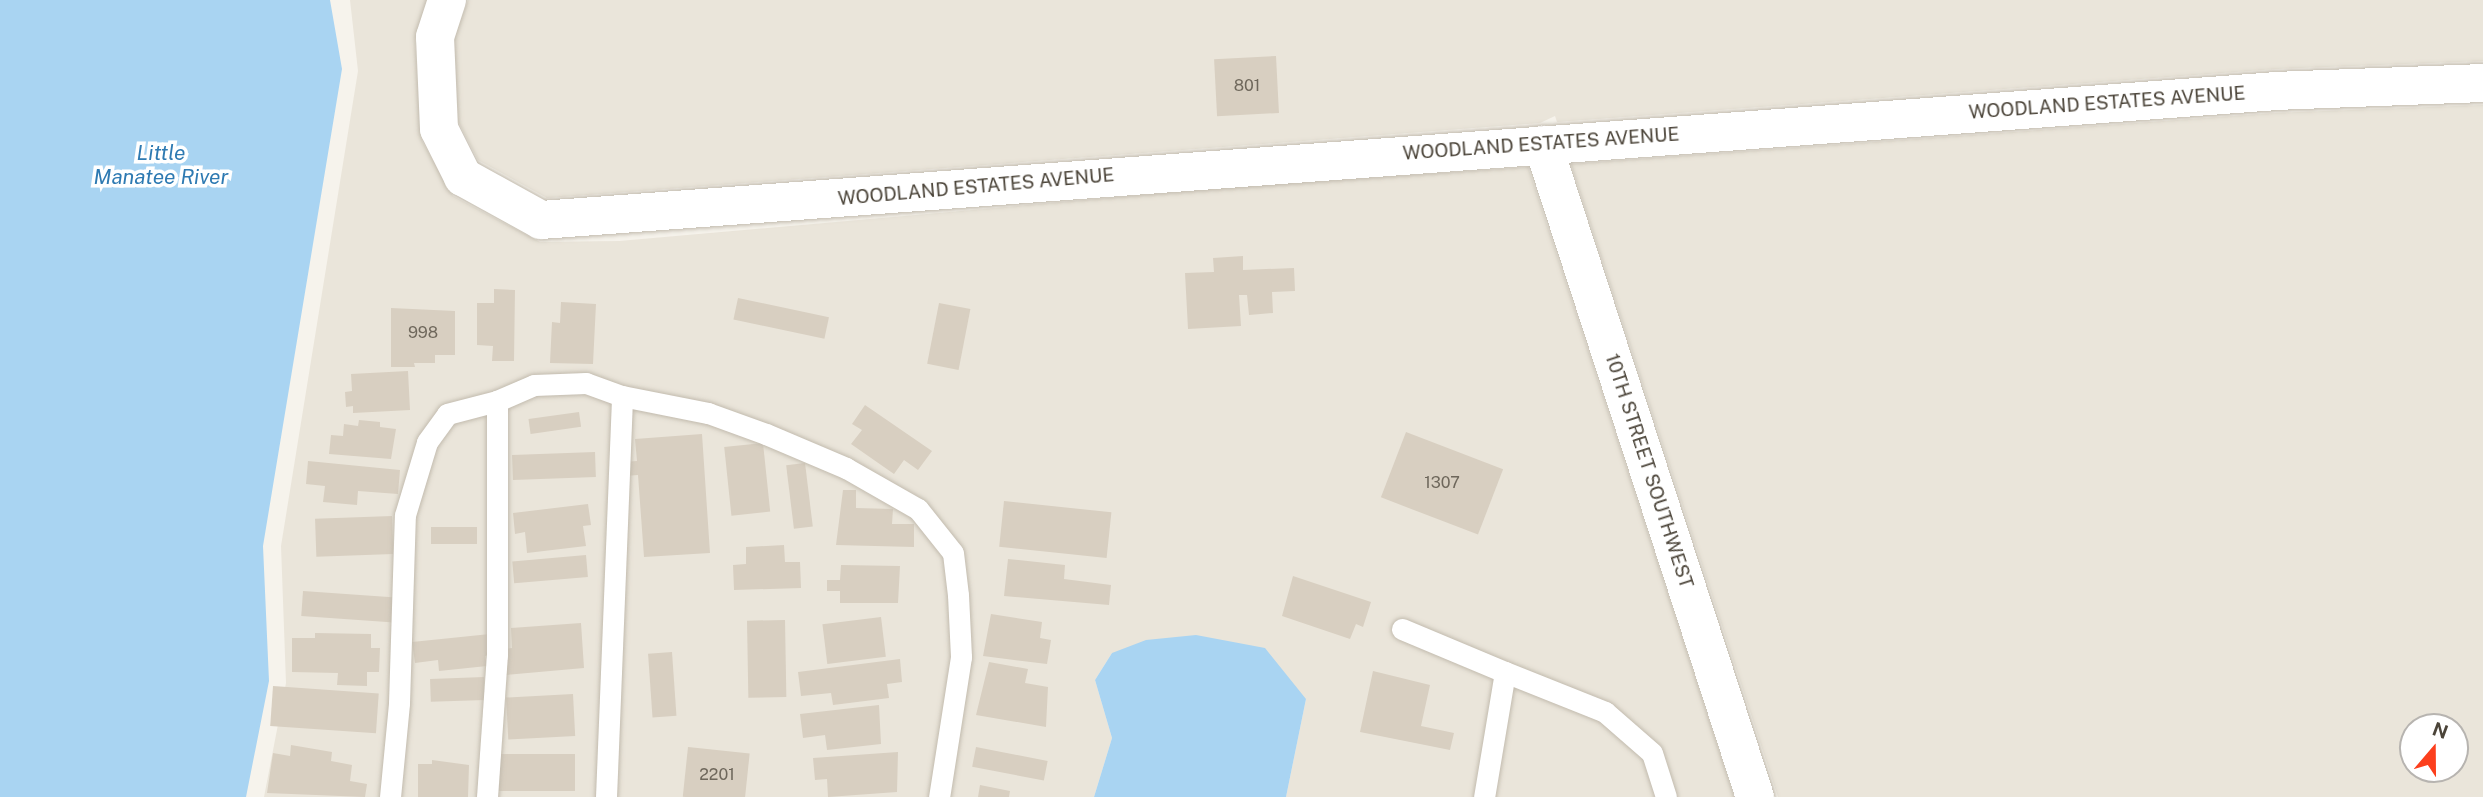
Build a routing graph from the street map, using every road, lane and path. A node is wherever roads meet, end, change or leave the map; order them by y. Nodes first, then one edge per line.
1 (447, 0) edge
2 (2483, 83) edge
3 (1543, 145) junction
4 (622, 396) junction
5 (497, 401) junction
6 (1402, 629) dead end
7 (1504, 672) junction
8 (390, 797) edge
9 (487, 797) edge
10 (607, 797) edge
11 (939, 797) edge
12 (1484, 797) edge
13 (1666, 797) edge
14 (1755, 797) edge

1 - 3 street, WOODLAND ESTATES AVENUE
2 - 3 street, WOODLAND ESTATES AVENUE
3 - 14 street, 10TH STREET SOUTHWEST
4 - 5 lane
4 - 10 lane
4 - 11 lane
5 - 8 lane
5 - 9 lane
6 - 7 lane
7 - 12 lane
7 - 13 lane

